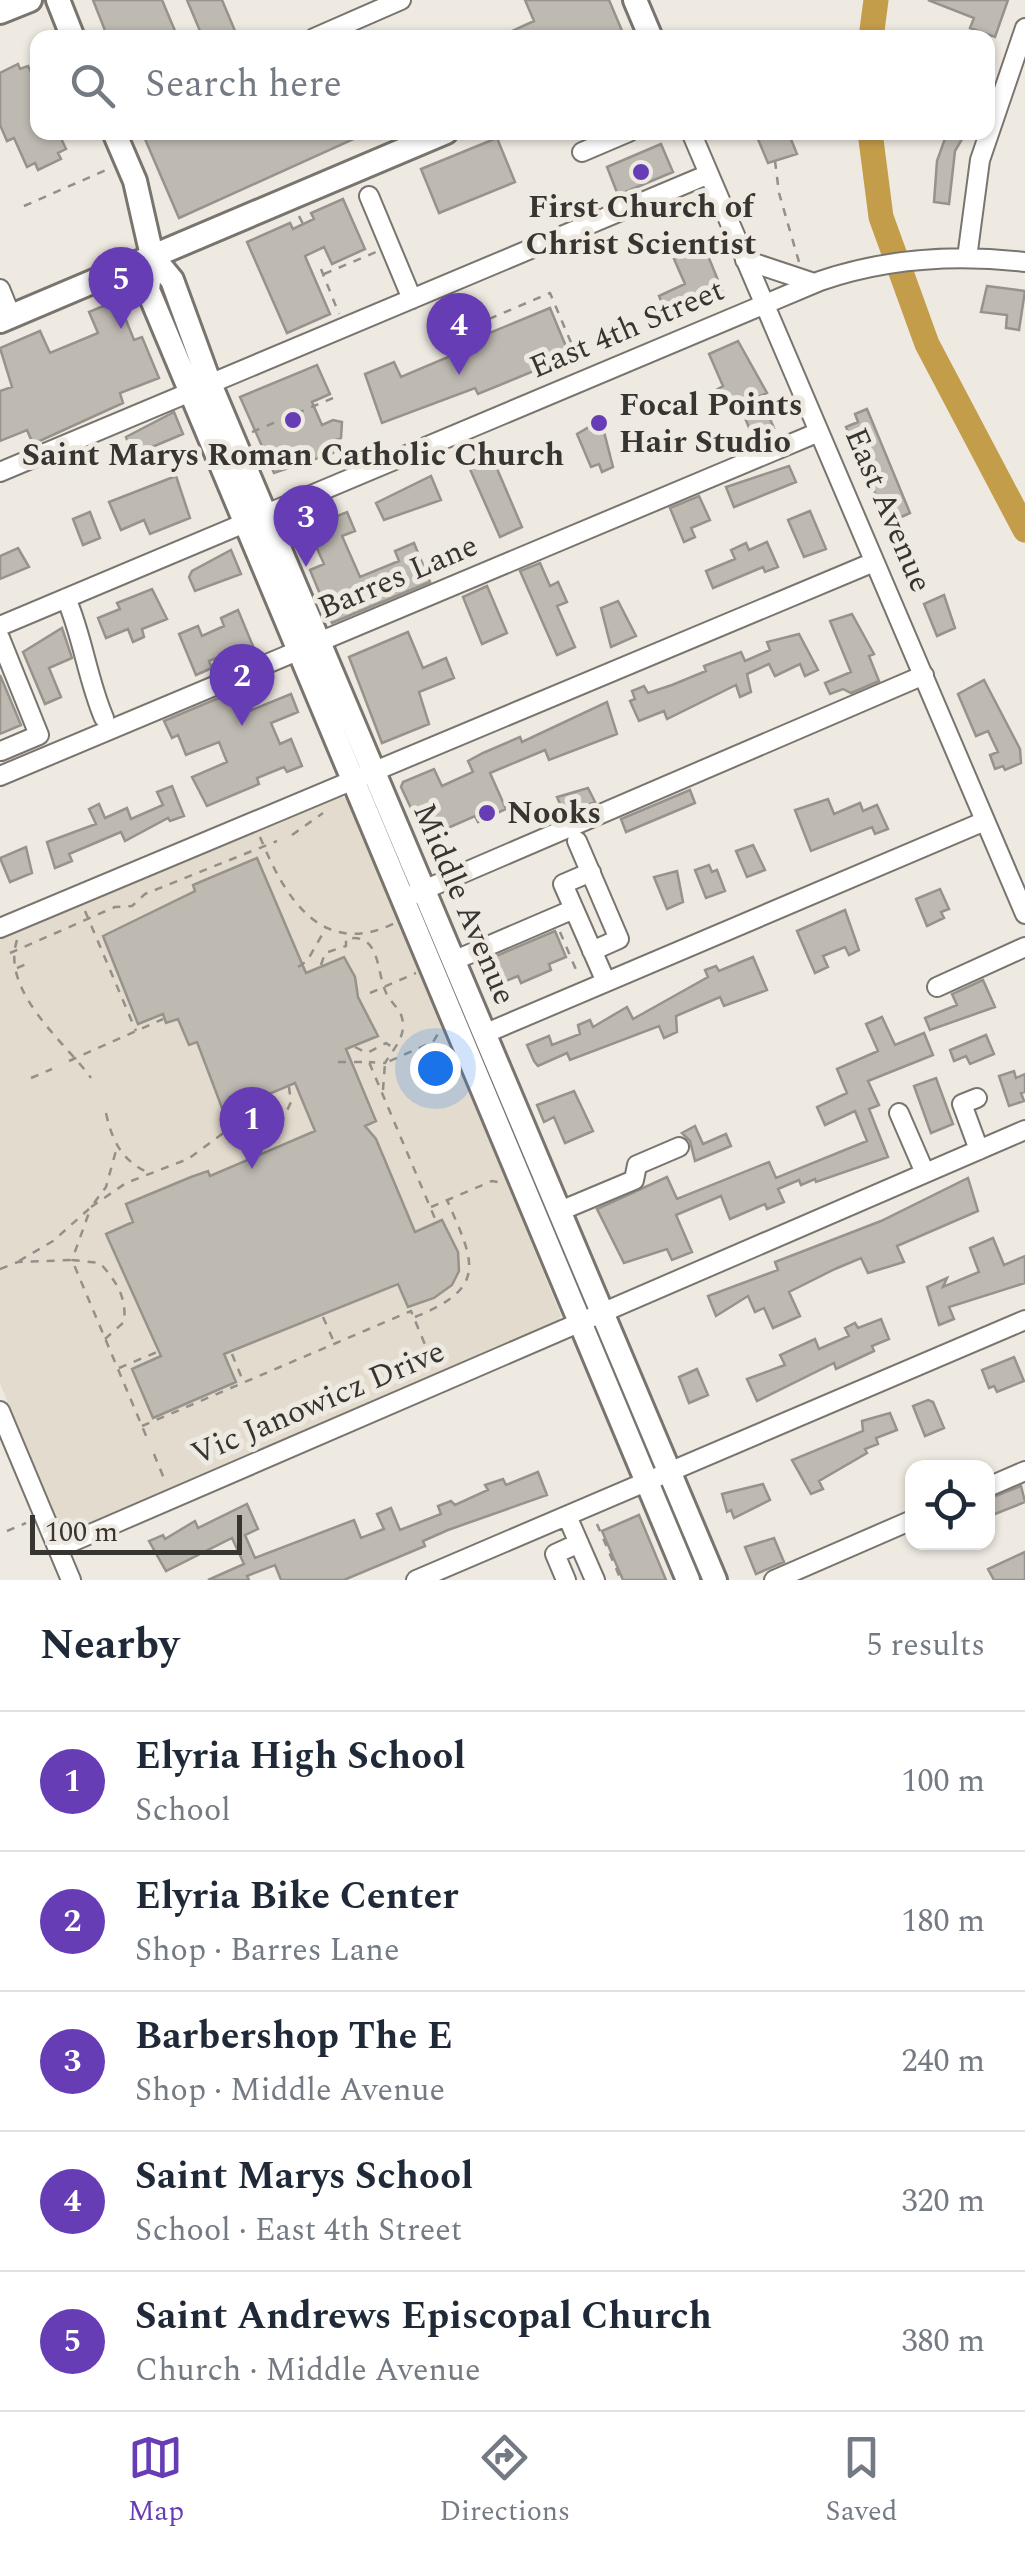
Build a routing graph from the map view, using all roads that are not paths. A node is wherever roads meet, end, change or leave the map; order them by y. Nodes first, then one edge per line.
1 (30, 0) edge
2 (58, 0) edge
3 (401, 0) edge
4 (634, 0) edge
5 (0, 12) edge
6 (1025, 28) edge
7 (70, 30) edge
8 (332, 30) edge
9 (647, 30) edge
10 (1004, 92) junction
11 (1025, 94) edge
12 (995, 118) edge
13 (117, 140) edge
14 (427, 140) edge
15 (610, 140) edge
16 (694, 140) edge
17 (987, 140) edge
18 (582, 152) dead end
19 (709, 174) junction
20 (369, 196) dead end
21 (152, 256) junction
22 (960, 257) junction
23 (745, 260) junction
24 (1025, 262) edge
25 (818, 282) junction
26 (0, 290) edge
27 (412, 299) junction
28 (764, 304) junction
29 (6, 318) edge
30 (201, 388) junction
31 (819, 432) junction
32 (0, 472) edge
33 (256, 519) junction
34 (874, 562) junction
35 (66, 598) junction
36 (0, 626) edge
37 (0, 638) edge
38 (309, 646) junction
39 (924, 675) junction
40 (104, 718) dead end
41 (1, 751) edge
42 (0, 776) edge
43 (363, 776) junction
44 (985, 822) junction
45 (578, 842) dead end
46 (590, 872) junction
47 (413, 895) junction
48 (574, 909) junction
49 (1025, 914) edge
50 (0, 928) edge
51 (1025, 947) edge
52 (592, 950) junction
53 (453, 962) junction
54 (606, 982) junction
55 (936, 987) dead end
56 (484, 1034) junction
57 (977, 1098) dead end
58 (899, 1112) dead end
59 (1025, 1130) edge
60 (679, 1147) dead end
61 (978, 1150) junction
62 (925, 1173) junction
63 (560, 1211) junction
64 (592, 1318) junction
65 (1025, 1320) edge
66 (0, 1413) edge
67 (1025, 1471) edge
68 (671, 1472) junction
69 (648, 1482) junction
70 (995, 1484) edge
71 (567, 1516) junction
72 (905, 1523) edge
73 (579, 1543) junction
74 (58, 1548) junction
75 (71, 1580) edge
76 (416, 1580) edge
77 (566, 1580) edge
78 (595, 1580) edge
79 (688, 1580) edge
80 (715, 1580) edge
81 (774, 1580) edge

1 - 5 main road
2 - 7 main road
3 - 8 street
4 - 9 main road
6 - 10 street
10 - 11 street
10 - 12 street
13 - 21 main road, Middle Avenue
14 - 21 main road
15 - 18 street
16 - 19 street, East Avenue
17 - 22 street
19 - 23 street, East Avenue
19 - 27 street
20 - 27 street
21 - 29 main road
21 - 30 main road, Middle Avenue
22 - 24 street, East 4th Street
22 - 25 street, East 4th Street
23 - 25 street
23 - 28 street, East Avenue
25 - 28 street, East 4th Street
26 - 29 street
27 - 30 street
28 - 31 street, East Avenue
28 - 33 street, East 4th Street
30 - 32 street
30 - 33 main road, Middle Avenue
31 - 34 street, East Avenue
31 - 38 street, Barres Lane
33 - 35 street, East 4th Street
33 - 38 main road, Middle Avenue
34 - 39 street, East Avenue
34 - 43 street
35 - 36 street, East 4th Street
35 - 40 street
37 - 41 street
38 - 42 street, Barres Lane
38 - 43 main road, Middle Avenue
39 - 44 street, East Avenue
39 - 47 street
43 - 47 main road, Middle Avenue
43 - 50 street
44 - 49 street, East Avenue
44 - 54 street
45 - 46 street
46 - 48 street
46 - 52 street
47 - 53 main road, Middle Avenue
47 - 64 main road, Middle Avenue
48 - 52 street
48 - 53 street
51 - 55 street
52 - 54 street
53 - 56 main road, Middle Avenue
54 - 56 street
56 - 63 main road, Middle Avenue
57 - 61 street
58 - 62 street
59 - 61 street, Vic Janowicz Drive
60 - 63 street
61 - 62 street, Vic Janowicz Drive
62 - 64 street, Vic Janowicz Drive
63 - 64 main road, Middle Avenue
64 - 68 main road, Middle Avenue
64 - 69 main road, Middle Avenue
64 - 74 street, Vic Janowicz Drive
65 - 68 street
66 - 74 street
67 - 70 street
68 - 69 street
68 - 80 main road, Middle Avenue
69 - 71 street
69 - 79 main road, Middle Avenue
71 - 73 street
71 - 76 street
72 - 81 street
73 - 77 street
73 - 78 street
74 - 75 street

